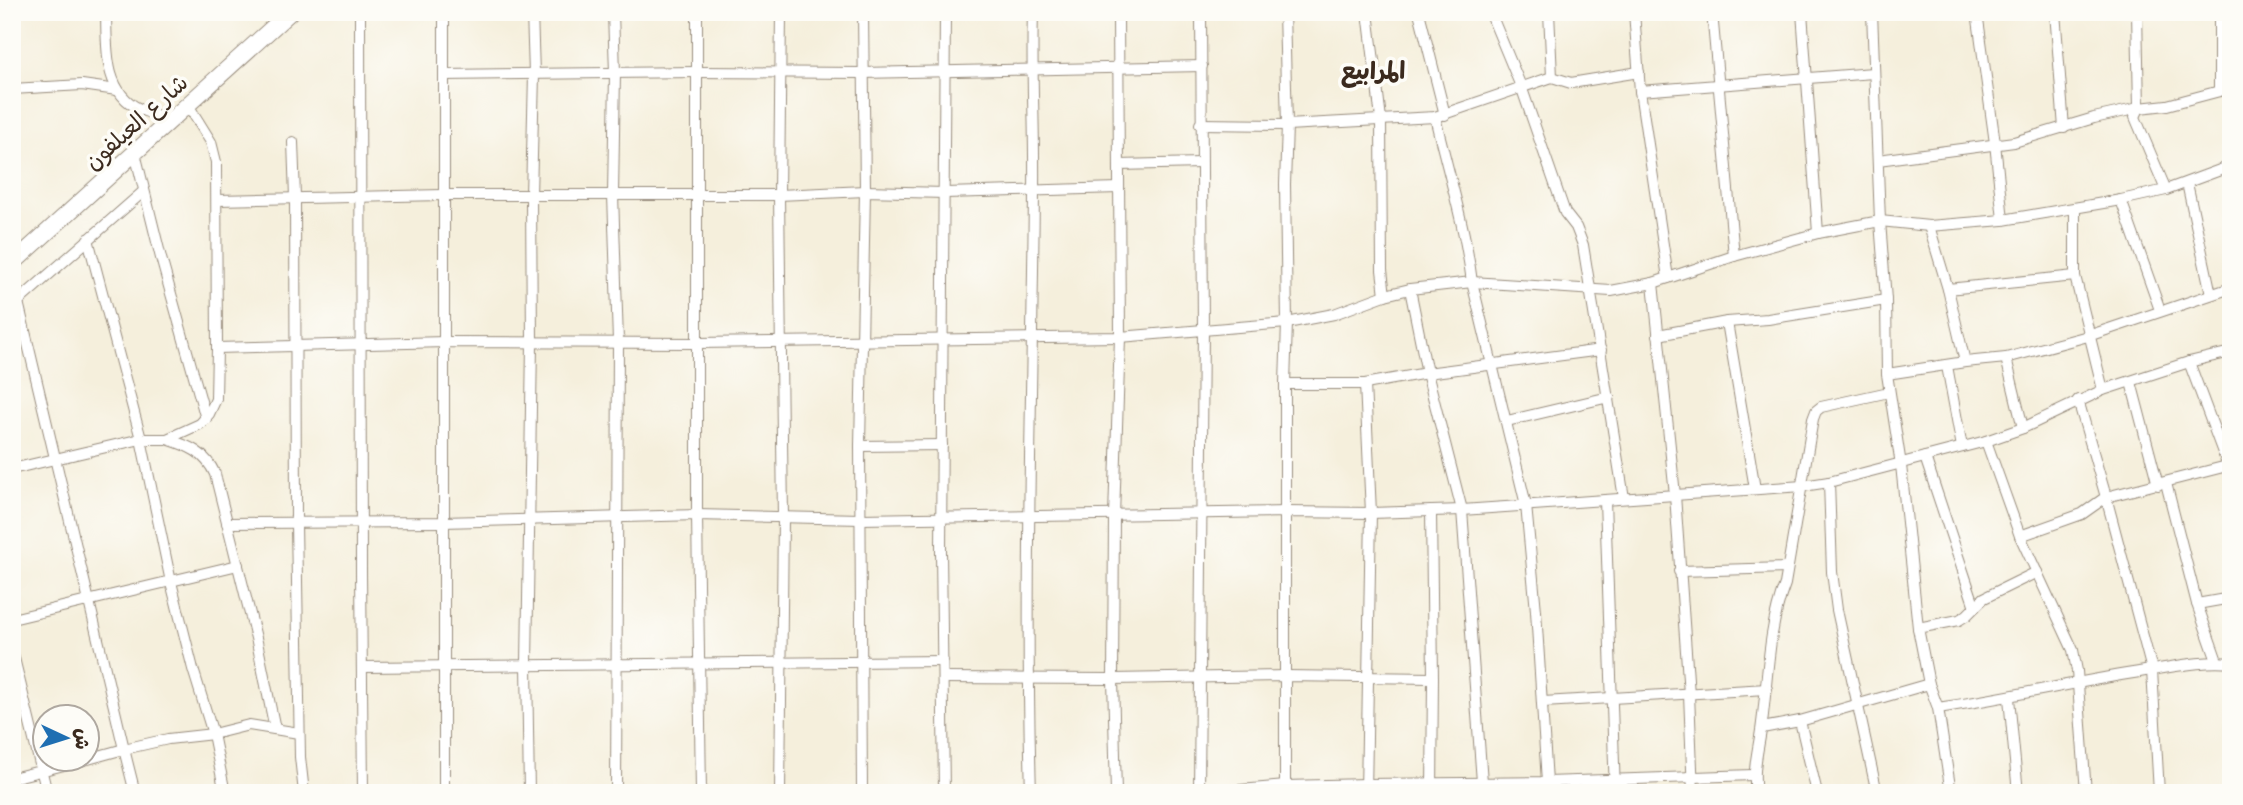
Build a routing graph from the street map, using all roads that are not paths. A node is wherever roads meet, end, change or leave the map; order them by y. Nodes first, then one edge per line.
1 (106, 12) edge
2 (290, 12) edge
3 (360, 12) edge
4 (444, 12) edge
5 (533, 12) edge
6 (613, 12) edge
7 (697, 12) edge
8 (781, 12) edge
9 (863, 12) edge
10 (945, 12) edge
11 (1033, 12) edge
12 (1118, 12) edge
13 (1201, 12) edge
14 (1284, 12) edge
15 (1368, 12) edge
16 (1419, 12) edge
17 (1490, 12) edge
18 (1549, 12) edge
19 (1634, 12) edge
20 (1712, 12) edge
21 (1802, 12) edge
22 (1872, 12) edge
23 (1977, 12) edge
24 (2055, 12) edge
25 (2137, 12) edge
26 (2219, 12) edge
27 (1202, 66) junction
28 (1034, 69) junction
29 (1118, 69) junction
30 (946, 71) junction
31 (696, 72) junction
32 (782, 72) junction
33 (1639, 72) junction
34 (615, 73) junction
35 (862, 73) junction
36 (1873, 73) junction
37 (534, 74) junction
38 (443, 75) junction
39 (1552, 78) junction
40 (1806, 79) junction
41 (1719, 85) junction
42 (2231, 88) edge
43 (12, 89) edge
44 (1522, 89) junction
45 (117, 90) junction
46 (1640, 91) junction
47 (2219, 91) junction
48 (188, 105) junction
49 (2139, 108) junction
50 (1440, 116) junction
51 (1381, 119) junction
52 (171, 120) junction
53 (1200, 124) junction
54 (1287, 125) junction
55 (2064, 128) junction
56 (293, 142) dead end
57 (1995, 143) junction
58 (135, 153) junction
59 (1878, 160) junction
60 (1202, 163) junction
61 (1119, 166) junction
62 (2231, 166) edge
63 (2186, 183) junction
64 (1119, 188) junction
65 (2166, 190) junction
66 (144, 191) junction
67 (865, 191) junction
68 (1034, 192) junction
69 (945, 193) junction
70 (443, 195) junction
71 (613, 195) junction
72 (697, 195) junction
73 (779, 195) junction
74 (531, 196) junction
75 (295, 197) junction
76 (361, 197) junction
77 (217, 200) junction
78 (2121, 200) junction
79 (2075, 208) junction
80 (2003, 220) junction
81 (1880, 221) junction
82 (1929, 226) junction
83 (1818, 233) junction
84 (88, 239) junction
85 (1734, 256) junction
86 (12, 264) edge
87 (2076, 276) junction
88 (1668, 278) junction
89 (1472, 282) junction
90 (1653, 283) junction
91 (1591, 288) junction
92 (2231, 288) edge
93 (1410, 289) junction
94 (1948, 289) junction
95 (2211, 294) junction
96 (1385, 295) junction
97 (1886, 300) junction
98 (15, 304) edge
99 (2161, 310) junction
100 (1727, 322) junction
101 (1287, 323) junction
102 (1203, 329) junction
103 (1658, 335) junction
104 (2088, 336) junction
105 (1120, 337) junction
106 (1030, 338) junction
107 (863, 339) junction
108 (944, 339) junction
109 (618, 341) junction
110 (781, 341) junction
111 (445, 342) junction
112 (532, 343) junction
113 (697, 343) junction
114 (361, 344) junction
115 (295, 345) junction
116 (217, 348) junction
117 (1601, 350) junction
118 (2231, 352) edge
119 (2006, 358) junction
120 (1965, 362) junction
121 (2189, 362) junction
122 (1493, 364) junction
123 (1947, 366) junction
124 (1427, 373) junction
125 (1887, 374) junction
126 (2132, 382) junction
127 (1285, 384) junction
128 (1365, 384) junction
129 (2103, 390) junction
130 (1889, 391) junction
131 (1609, 397) junction
132 (2078, 400) junction
133 (206, 419) junction
134 (1507, 421) junction
135 (2023, 428) junction
136 (141, 439) junction
137 (167, 439) junction
138 (1986, 441) junction
139 (942, 445) junction
140 (860, 446) junction
141 (1962, 447) junction
142 (1925, 457) junction
143 (56, 460) junction
144 (1901, 464) junction
145 (2230, 466) edge
146 (12, 469) edge
147 (1829, 482) junction
148 (2162, 484) junction
149 (1803, 486) junction
150 (1755, 489) junction
151 (1675, 495) junction
152 (2106, 497) junction
153 (1624, 498) junction
154 (1605, 500) junction
155 (1526, 505) junction
156 (1462, 510) junction
157 (1431, 511) junction
158 (1286, 512) junction
159 (1201, 513) junction
160 (1371, 513) junction
161 (697, 515) junction
162 (1114, 516) junction
163 (942, 517) junction
164 (1030, 517) junction
165 (618, 518) junction
166 (783, 518) junction
167 (861, 519) junction
168 (530, 520) junction
169 (361, 521) junction
170 (443, 522) junction
171 (227, 523) junction
172 (296, 523) junction
173 (2020, 536) junction
174 (238, 565) junction
175 (1787, 568) junction
176 (1679, 571) junction
177 (2037, 572) junction
178 (171, 582) junction
179 (2231, 598) edge
180 (90, 601) junction
181 (2197, 604) junction
182 (1975, 607) junction
183 (12, 619) edge
184 (1918, 628) junction
185 (12, 650) edge
186 (861, 662) junction
187 (943, 662) junction
188 (2217, 662) junction
189 (780, 663) junction
190 (2231, 663) edge
191 (527, 664) junction
192 (698, 665) junction
193 (618, 666) junction
194 (362, 667) junction
195 (443, 667) junction
196 (2152, 670) junction
197 (1285, 676) junction
198 (1368, 676) junction
199 (943, 678) junction
200 (1029, 678) junction
201 (1201, 678) junction
202 (1433, 678) junction
203 (1113, 679) junction
204 (2078, 682) junction
205 (1929, 684) junction
206 (1767, 689) junction
207 (1689, 694) junction
208 (1611, 697) junction
209 (2009, 698) junction
210 (1543, 702) junction
211 (1858, 705) junction
212 (1938, 708) junction
213 (1800, 721) junction
214 (1762, 728) junction
215 (275, 729) junction
216 (32, 733) edge
217 (299, 733) junction
218 (213, 734) junction
219 (124, 749) junction
220 (102, 755) edge
221 (32, 773) edge
222 (42, 774) edge
223 (1753, 775) junction
224 (1692, 776) junction
225 (12, 778) edge
226 (1614, 779) junction
227 (1482, 782) junction
228 (1547, 782) junction
229 (1366, 788) edge
230 (1432, 788) edge
231 (1502, 788) edge
232 (1286, 790) edge
233 (47, 793) edge
234 (135, 793) edge
235 (225, 793) edge
236 (304, 793) edge
237 (363, 793) edge
238 (444, 793) edge
239 (529, 793) edge
240 (616, 793) edge
241 (701, 793) edge
242 (780, 793) edge
243 (862, 793) edge
244 (944, 793) edge
245 (1031, 793) edge
246 (1116, 793) edge
247 (1199, 793) edge
248 (1206, 793) edge
249 (1615, 793) edge
250 (1693, 793) edge
251 (1756, 793) edge
252 (1817, 793) edge
253 (1877, 793) edge
254 (1951, 793) edge
255 (2018, 793) edge
256 (2086, 793) edge
257 (2158, 793) edge

1 - 45 street
2 - 48 highway, شارع العيلفون
3 - 76 street
4 - 38 street
5 - 37 street
6 - 34 street
7 - 31 street
8 - 32 street
9 - 35 street
10 - 30 street
11 - 28 street
12 - 29 street
13 - 27 street
14 - 54 street
15 - 51 street
16 - 50 street
17 - 44 street
18 - 39 street
19 - 33 street
20 - 41 street
21 - 40 street
22 - 36 street
23 - 57 street
24 - 55 street
25 - 49 street
26 - 47 street
27 - 29 street
27 - 53 street
28 - 29 street
28 - 30 street
28 - 68 street
29 - 61 street
30 - 35 street
30 - 69 street
31 - 32 street
31 - 34 street
31 - 72 street
32 - 35 street
32 - 73 street
33 - 39 street
33 - 46 street
34 - 37 street
34 - 71 street
35 - 67 street
36 - 40 street
36 - 59 street
37 - 38 street
37 - 74 street
38 - 70 street
39 - 44 street
40 - 41 street
40 - 83 street
41 - 46 street
41 - 85 street
42 - 47 street
43 - 45 street
44 - 50 street
44 - 91 street
45 - 52 street
46 - 88 street
47 - 49 street
48 - 52 highway, شارع العيلفون
48 - 77 street
49 - 55 street
49 - 65 street
50 - 51 street
50 - 89 street
51 - 54 street
51 - 96 street
52 - 58 highway, شارع العيلفون
53 - 54 street
53 - 60 street
54 - 101 street
55 - 57 street
56 - 75 street
57 - 59 street
57 - 80 street
58 - 66 street
58 - 86 highway, شارع العيلفون
59 - 81 street
60 - 61 street
60 - 102 street
61 - 64 street
62 - 63 street
63 - 65 street
63 - 95 street
64 - 68 street
64 - 105 street
65 - 78 street
66 - 84 street
66 - 133 street
67 - 69 street
67 - 73 street
67 - 107 street
68 - 69 street
68 - 106 street
69 - 108 street
70 - 74 street
70 - 76 street
70 - 111 street
71 - 72 street
71 - 74 street
71 - 109 street
72 - 73 street
72 - 113 street
73 - 110 street
74 - 112 street
75 - 76 street
75 - 77 street
75 - 115 street
76 - 114 street
77 - 116 street
78 - 79 street
78 - 99 street
79 - 80 street
79 - 87 street
80 - 82 street
81 - 82 street
81 - 83 street
81 - 97 street
82 - 94 street
83 - 85 street
84 - 98 street
84 - 136 street
85 - 88 street
87 - 94 street
87 - 104 street
88 - 90 street
89 - 91 street
89 - 93 street
89 - 122 street
90 - 91 street
90 - 103 street
91 - 117 street
92 - 95 street
93 - 96 street
93 - 124 street
94 - 120 street
95 - 99 street
96 - 101 street
97 - 100 street
97 - 125 street
98 - 143 street
99 - 104 street
100 - 103 street
100 - 150 street
101 - 102 street
101 - 127 street
102 - 105 street
102 - 159 street
103 - 151 street
104 - 119 street
104 - 129 street
105 - 106 street
105 - 162 street
106 - 108 street
106 - 164 street
107 - 108 street
107 - 110 street
107 - 140 street
108 - 139 street
109 - 112 street
109 - 113 street
109 - 165 street
110 - 113 street
110 - 166 street
111 - 112 street
111 - 114 street
111 - 170 street
112 - 168 street
113 - 161 street
114 - 115 street
114 - 169 street
115 - 116 street
115 - 172 street
116 - 133 street
117 - 122 street
117 - 131 street
118 - 121 street
119 - 120 street
119 - 135 street
120 - 123 street
121 - 126 street
121 - 145 street
122 - 124 street
122 - 134 street
123 - 125 street
123 - 141 street
124 - 128 street
124 - 156 street
125 - 130 street
126 - 129 street
126 - 148 street
127 - 128 street
127 - 158 street
128 - 160 street
129 - 132 street
130 - 144 street
130 - 149 street
131 - 134 street
131 - 153 street
132 - 135 street
132 - 152 street
133 - 137 street
134 - 155 street
135 - 138 street
136 - 137 street
136 - 143 street
136 - 178 street
137 - 171 street
138 - 141 street
138 - 173 street
139 - 140 street
139 - 163 street
140 - 167 street
141 - 142 street
142 - 144 street
142 - 182 street
143 - 146 street
143 - 180 street
144 - 147 street
144 - 184 street
145 - 148 street
147 - 149 street
147 - 211 street
148 - 152 street
148 - 181 street
149 - 150 street
149 - 175 street
150 - 151 street
151 - 153 street
151 - 176 street
152 - 173 street
152 - 196 street
153 - 154 street
154 - 155 street
154 - 208 street
155 - 156 street
155 - 210 street
156 - 157 street
156 - 227 street
157 - 160 street
157 - 202 street
158 - 159 street
158 - 160 street
158 - 197 street
159 - 162 street
159 - 201 street
160 - 198 street
161 - 165 street
161 - 166 street
161 - 192 street
162 - 164 street
162 - 203 street
163 - 164 street
163 - 167 street
163 - 187 street
164 - 200 street
165 - 168 street
165 - 193 street
166 - 167 street
166 - 189 street
167 - 186 street
168 - 170 street
168 - 191 street
169 - 170 street
169 - 172 street
169 - 194 street
170 - 195 street
171 - 172 street
171 - 174 street
172 - 217 street
173 - 177 street
174 - 178 street
174 - 215 street
175 - 176 street
175 - 206 street
176 - 207 street
177 - 182 street
177 - 204 street
178 - 180 street
178 - 218 street
179 - 181 street
180 - 183 street
180 - 219 street
181 - 188 street
182 - 184 street
184 - 205 street
185 - 216 street
186 - 187 street
186 - 189 street
186 - 243 street
187 - 199 street
188 - 190 street
188 - 196 street
189 - 192 street
189 - 242 street
191 - 193 street
191 - 195 street
191 - 239 street
192 - 193 street
192 - 241 street
193 - 240 street
194 - 195 street
194 - 237 street
195 - 238 street
196 - 204 street
196 - 257 street
197 - 198 street
197 - 201 street
197 - 232 street
198 - 202 street
198 - 229 street
199 - 200 street
199 - 244 street
200 - 203 street
200 - 245 street
201 - 203 street
201 - 247 street
202 - 230 street
203 - 246 street
204 - 209 street
204 - 256 street
205 - 211 street
205 - 212 street
206 - 207 street
206 - 214 street
207 - 208 street
207 - 224 street
208 - 210 street
208 - 226 street
209 - 212 street
209 - 255 street
210 - 228 street
211 - 213 street
211 - 253 street
212 - 254 street
213 - 214 street
213 - 252 street
214 - 223 street
215 - 217 street
215 - 218 street
217 - 236 street
218 - 219 street
218 - 235 street
219 - 220 street
219 - 234 street
221 - 225 street
222 - 233 street
223 - 224 street
223 - 251 street
224 - 226 street
224 - 250 street
226 - 228 street
226 - 249 street
227 - 230 street
227 - 231 street
228 - 231 street
229 - 230 street
229 - 232 street
232 - 248 street

